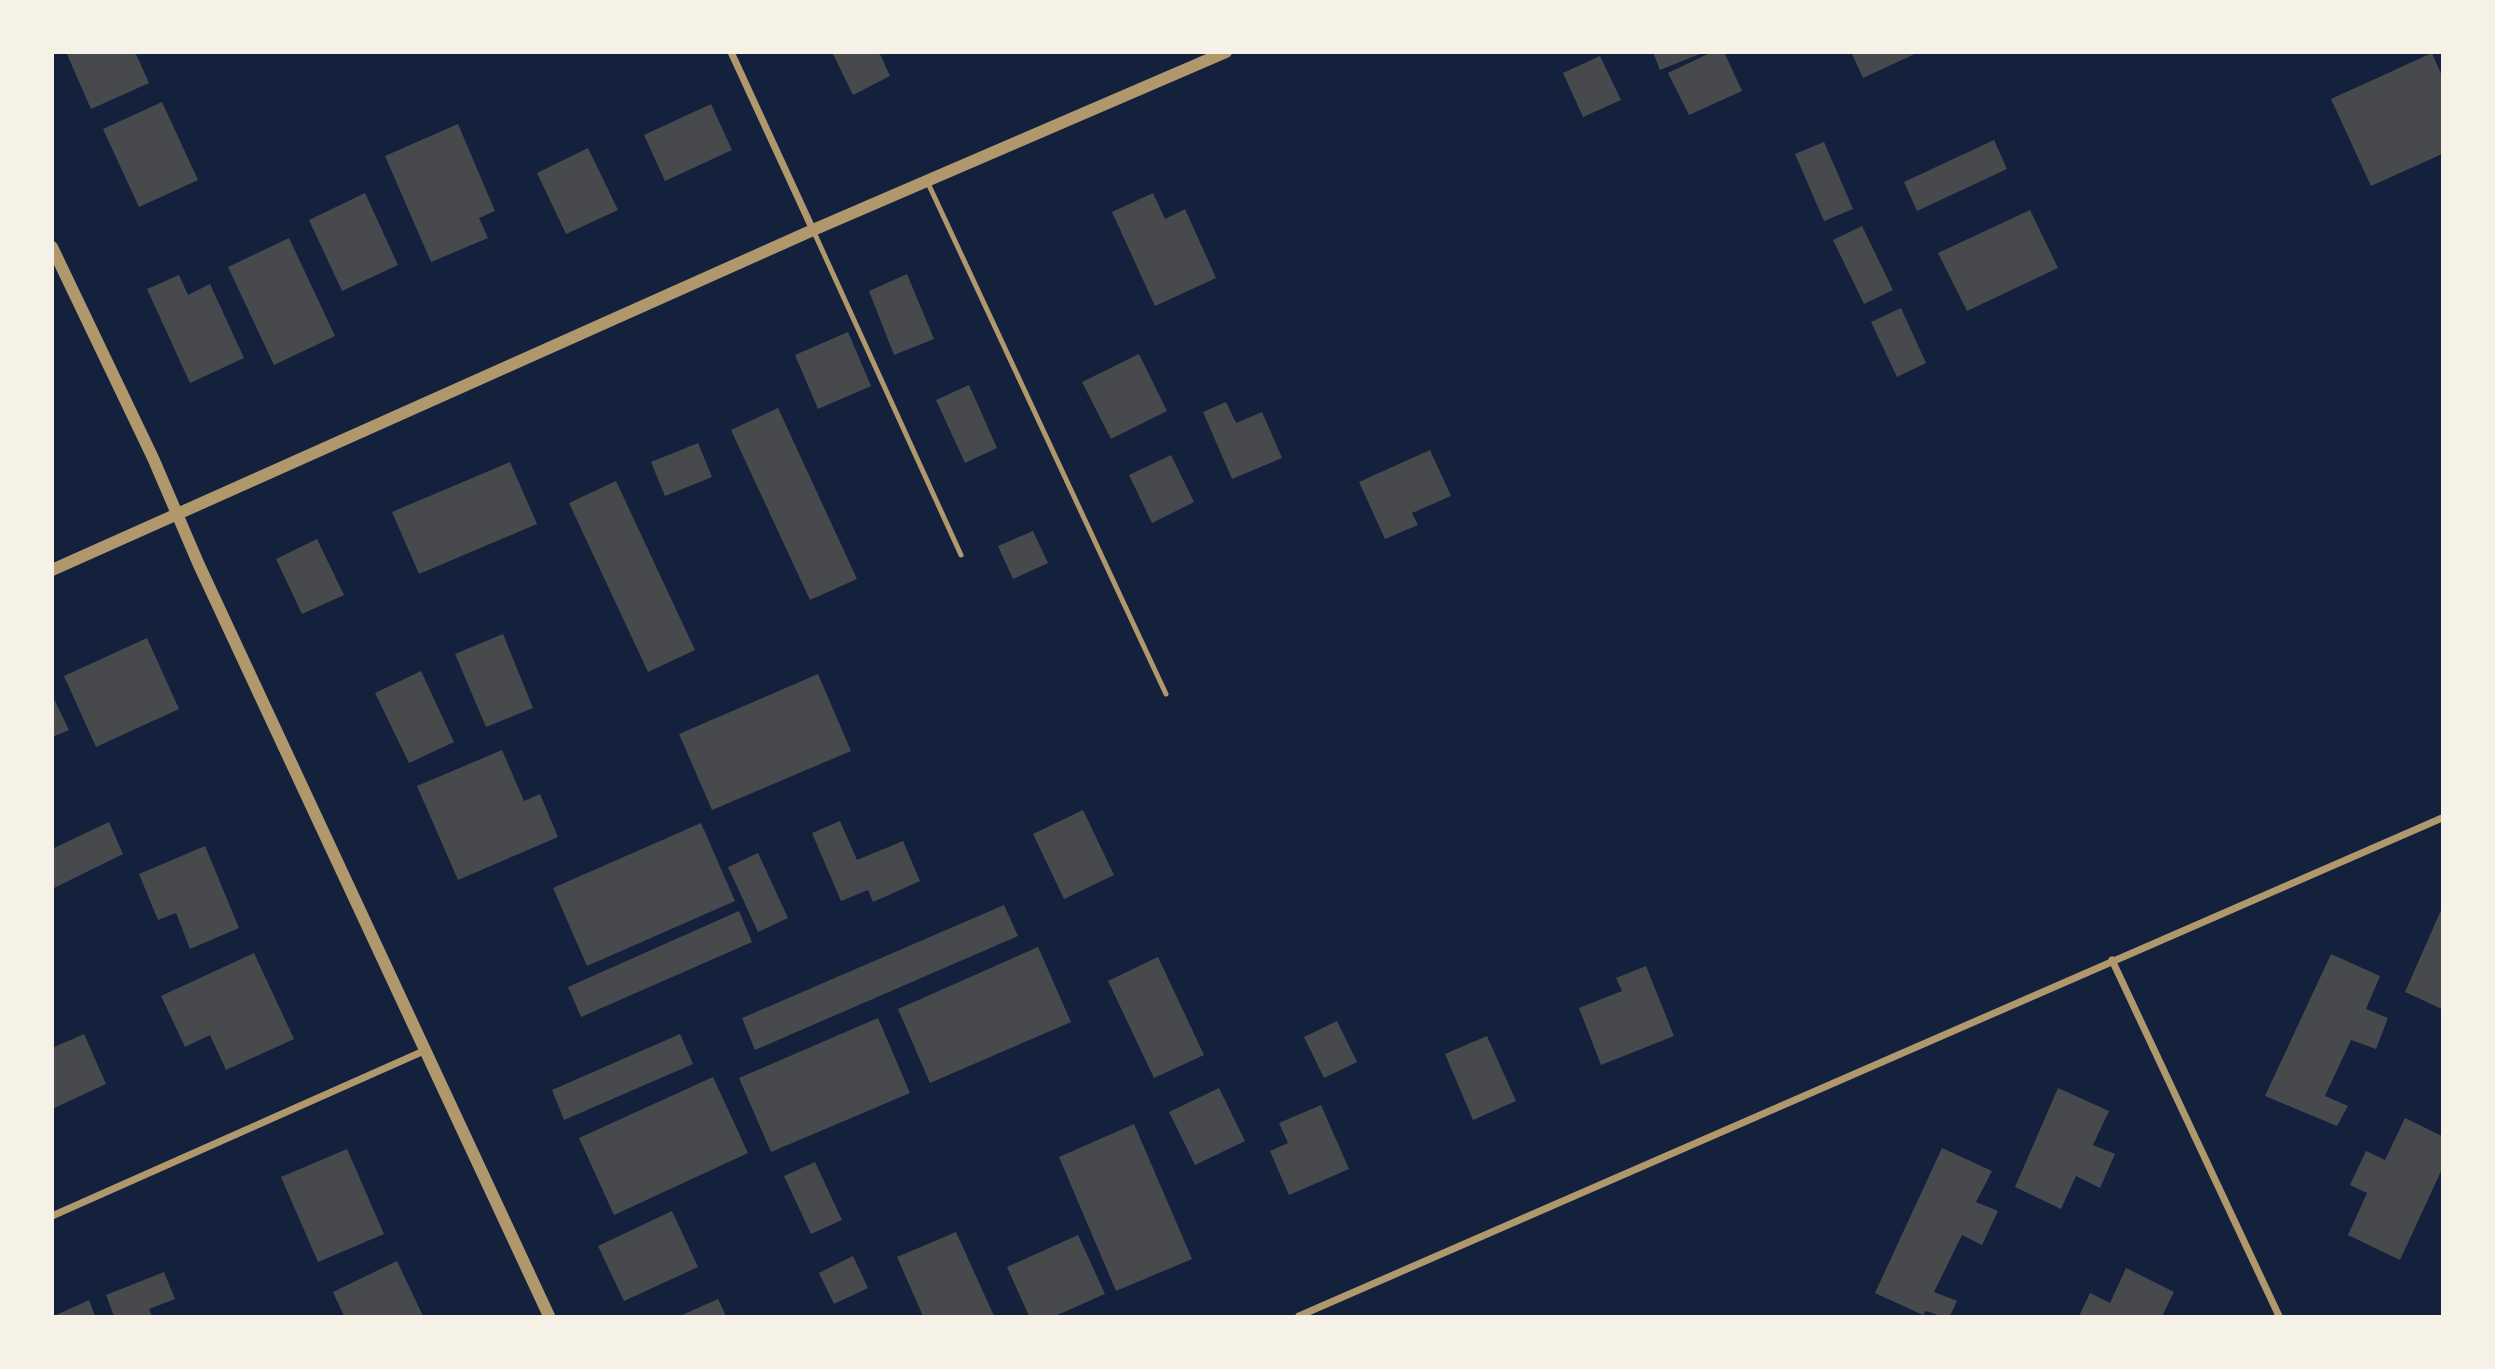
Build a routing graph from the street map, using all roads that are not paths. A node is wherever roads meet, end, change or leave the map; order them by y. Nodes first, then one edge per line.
1 (731, 52) edge
2 (1226, 52) edge
3 (928, 181) junction
4 (813, 230) junction
5 (52, 247) edge
6 (177, 515) junction
7 (961, 555) dead end
8 (52, 570) edge
9 (1166, 694) dead end
10 (2442, 818) edge
11 (2112, 960) junction
12 (426, 1050) junction
13 (52, 1216) edge
14 (549, 1317) edge
15 (1299, 1317) edge
16 (2279, 1317) edge

1 - 4 street
2 - 3 street
3 - 4 street
3 - 9 lane
4 - 6 street
4 - 7 lane
5 - 6 street
6 - 8 street
6 - 12 street
10 - 11 street
11 - 15 street
11 - 16 street
12 - 13 street
12 - 14 street

